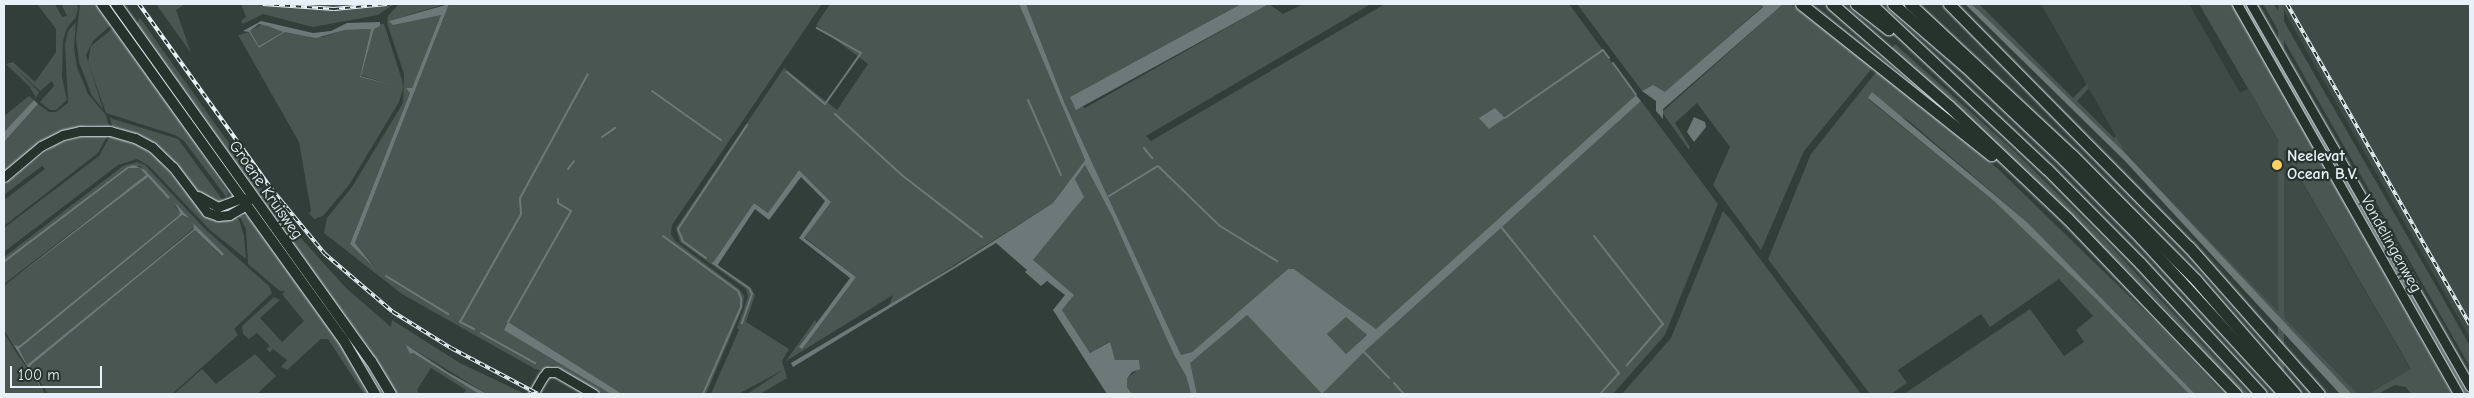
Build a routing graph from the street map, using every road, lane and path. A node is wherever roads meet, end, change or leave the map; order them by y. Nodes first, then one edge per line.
1 (102, 4) edge
2 (116, 4) edge
3 (1801, 4) edge
4 (1832, 4) edge
5 (1856, 4) edge
6 (1871, 4) edge
7 (1893, 4) edge
8 (1910, 4) edge
9 (1949, 4) edge
10 (2237, 4) edge
11 (2251, 4) edge
12 (1988, 111) junction
13 (221, 171) junction
14 (4, 177) edge
15 (189, 187) junction
16 (249, 200) junction
17 (228, 203) junction
18 (2068, 218) junction
19 (2470, 387) edge
20 (375, 394) edge
21 (391, 394) edge
22 (533, 394) edge
23 (594, 394) edge
24 (2236, 394) edge
25 (2261, 394) edge
26 (2284, 394) edge
27 (2295, 394) edge
28 (2319, 394) edge
29 (2459, 394) edge

1 - 13 main road, Groene Kruisweg
2 - 16 main road, Groene Kruisweg
3 - 18 highway
4 - 18 highway
5 - 12 highway
6 - 12 highway
7 - 26 highway
8 - 27 highway
9 - 28 highway
10 - 29 main road, Vondelingenweg
11 - 19 main road, Vondelingenweg
12 - 25 highway
13 - 16 main road, Groene Kruisweg
13 - 17 main road
14 - 15 main road
15 - 16 main road
15 - 17 main road
16 - 17 main road
16 - 20 main road, Groene Kruisweg
16 - 21 main road, Groene Kruisweg
18 - 24 highway
22 - 23 main road

